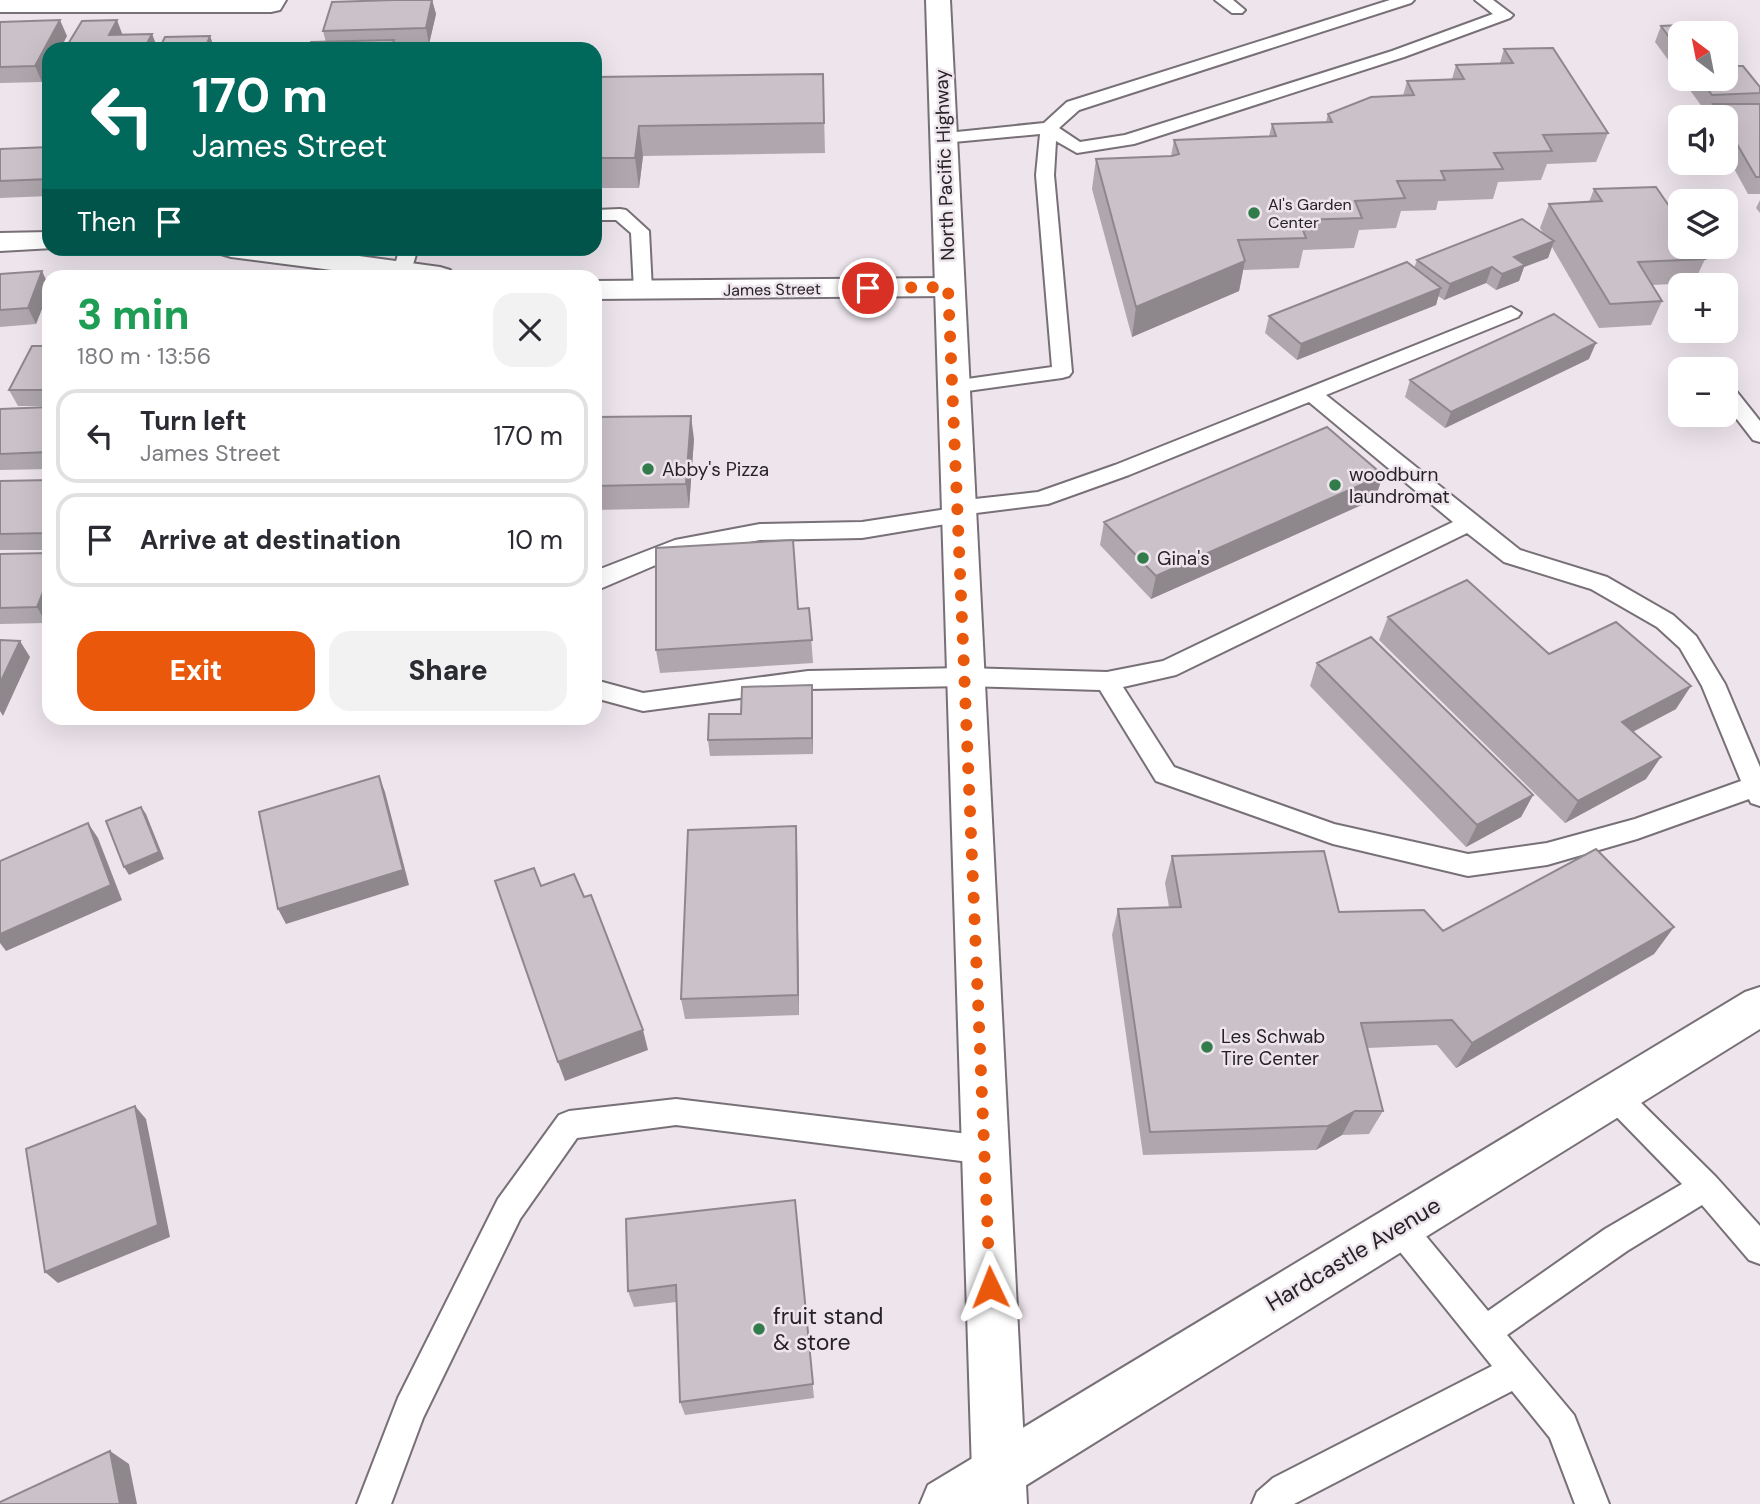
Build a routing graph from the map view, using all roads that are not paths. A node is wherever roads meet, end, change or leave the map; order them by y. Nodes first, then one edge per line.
1 (274, 0) edge
2 (938, 0) edge
3 (1223, 0) edge
4 (1406, 0) edge
5 (1483, 0) edge
6 (0, 5) edge
7 (1237, 10) dead end
8 (1049, 128) junction
9 (943, 138) junction
10 (602, 215) edge
11 (42, 241) edge
12 (0, 242) edge
13 (347, 256) edge
14 (405, 260) edge
15 (427, 270) edge
16 (948, 287) junction
17 (602, 290) edge
18 (643, 290) junction
19 (1511, 313) dead end
20 (953, 387) junction
21 (1311, 393) junction
22 (1738, 407) edge
23 (1760, 435) edge
24 (958, 511) junction
25 (1469, 523) junction
26 (602, 577) edge
27 (964, 677) junction
28 (1107, 681) junction
29 (602, 691) edge
30 (1758, 791) edge
31 (1760, 1006) edge
32 (1614, 1095) junction
33 (985, 1150) junction
34 (1704, 1187) junction
35 (1399, 1227) junction
36 (1760, 1249) edge
37 (1485, 1332) junction
38 (1517, 1371) junction
39 (999, 1488) edge
40 (374, 1504) edge
41 (947, 1504) edge
42 (1269, 1504) edge
43 (1592, 1504) edge

1 - 6 main road
2 - 9 main road, North Pacific Highway
3 - 7 lane
4 - 8 lane
5 - 8 lane
8 - 9 lane
8 - 20 lane
9 - 16 main road, North Pacific Highway
10 - 18 lane
11 - 12 main road
13 - 14 main road
14 - 15 main road
16 - 18 main road, James Street
16 - 20 main road, North Pacific Highway
17 - 18 main road, James Street
19 - 21 lane
20 - 24 main road, North Pacific Highway
21 - 24 lane
21 - 25 lane
22 - 23 lane
24 - 26 lane
24 - 27 main road, North Pacific Highway
25 - 28 lane
25 - 30 lane
27 - 28 lane
27 - 29 lane
27 - 33 main road, North Pacific Highway
28 - 30 lane
31 - 32 main road, Hardcastle Avenue
32 - 34 lane
32 - 35 main road, Hardcastle Avenue
33 - 39 main road, North Pacific Highway
33 - 40 lane
34 - 36 lane
34 - 37 lane
35 - 37 lane
35 - 39 main road, Hardcastle Avenue
37 - 38 lane
38 - 42 lane
38 - 43 lane
39 - 41 main road, Hardcastle Avenue

